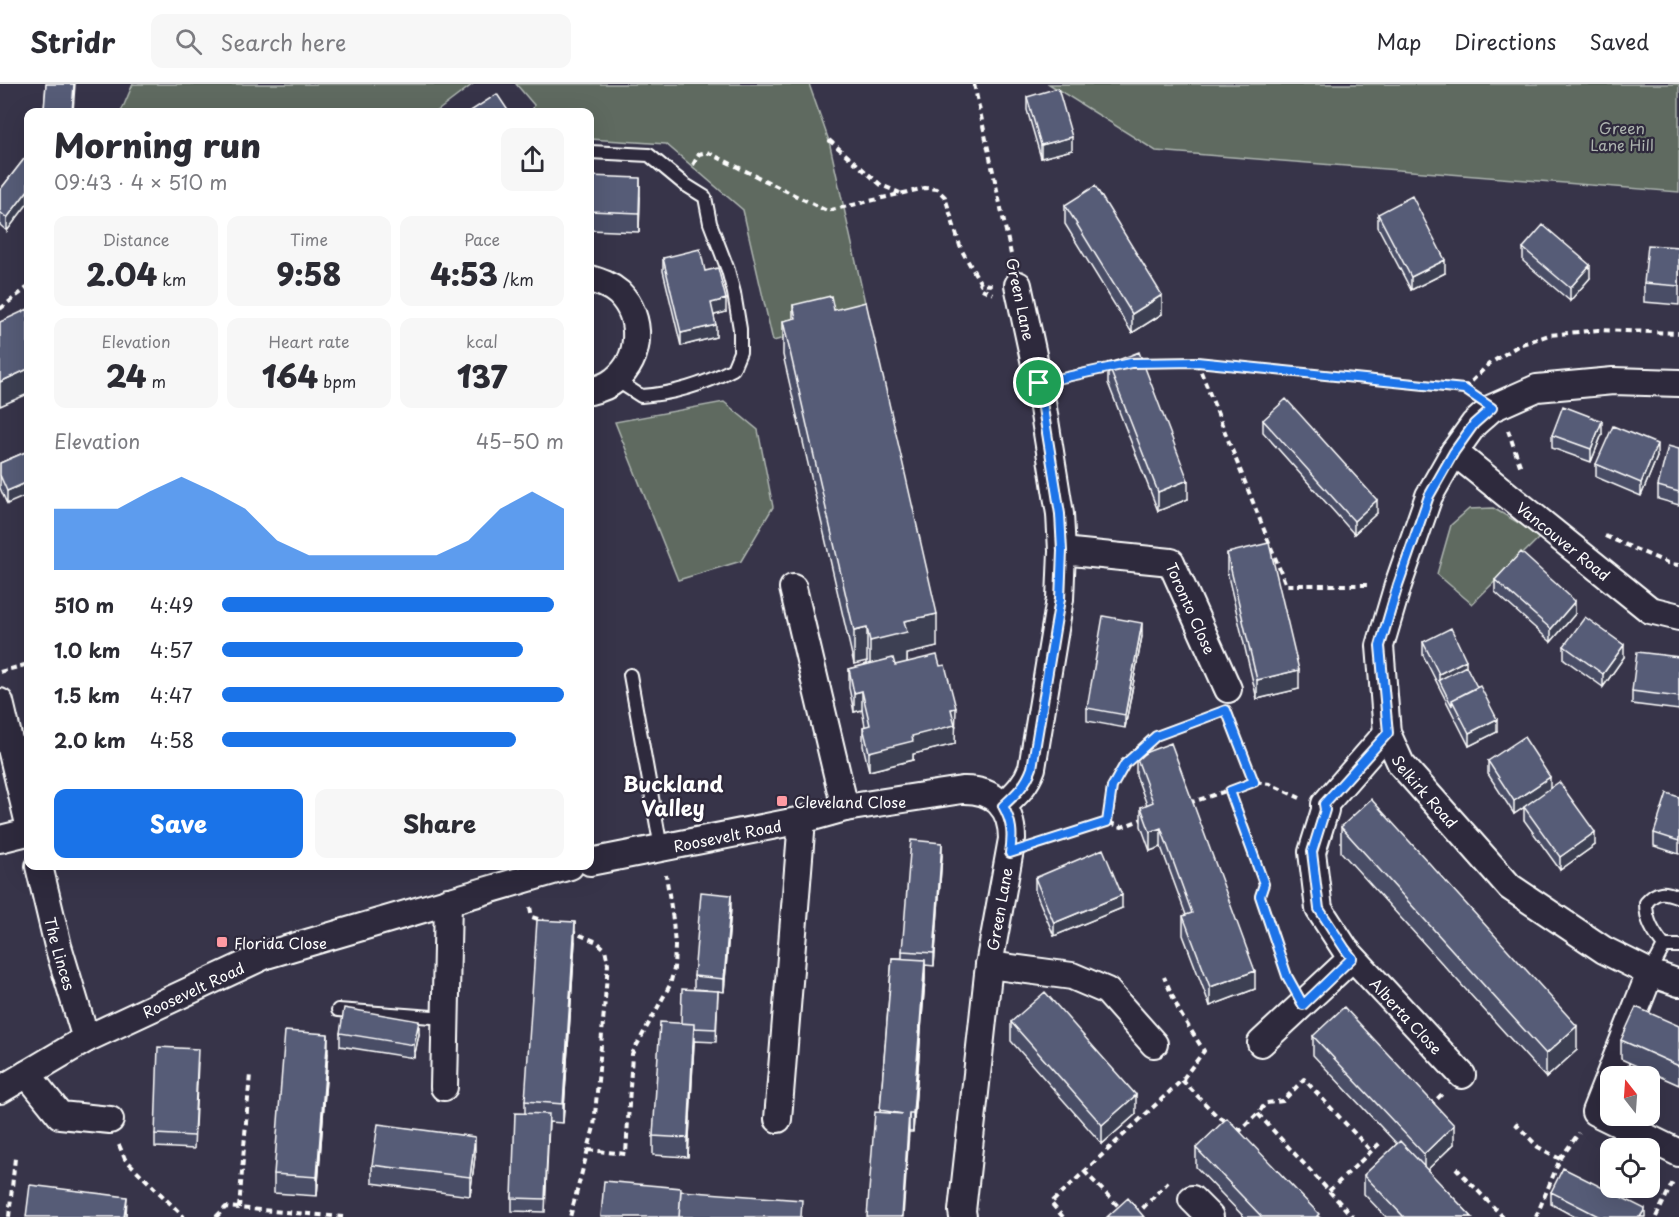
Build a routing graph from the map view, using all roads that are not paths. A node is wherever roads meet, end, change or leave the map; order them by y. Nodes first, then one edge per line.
1 (594, 152) edge
2 (594, 280) edge
3 (1018, 285) road end
4 (616, 380) junction
5 (1679, 383) edge
6 (594, 391) edge
7 (1454, 452) junction
8 (1062, 551) junction
9 (793, 588) dead end
10 (1679, 617) edge
11 (630, 675) dead end
12 (1228, 689) dead end
13 (0, 702) edge
14 (1388, 733) junction
15 (22, 758) edge
16 (24, 779) edge
17 (1003, 806) junction
18 (845, 808) junction
19 (802, 820) junction
20 (24, 833) edge
21 (0, 839) edge
22 (661, 848) junction
23 (594, 861) edge
24 (40, 870) edge
25 (556, 870) edge
26 (1679, 897) edge
27 (448, 901) junction
28 (1664, 946) junction
29 (1679, 946) edge
30 (1352, 958) junction
31 (989, 965) junction
32 (1650, 973) junction
33 (1679, 983) edge
34 (338, 1010) dead end
35 (446, 1018) junction
36 (86, 1039) junction
37 (1261, 1043) dead end
38 (1154, 1044) dead end
39 (27, 1074) junction
40 (1462, 1075) dead end
41 (444, 1087) dead end
42 (0, 1090) edge
43 (778, 1119) dead end
44 (110, 1120) road end
45 (1679, 1153) edge
46 (1192, 1199) road end
47 (963, 1217) edge
48 (1210, 1217) edge

1 - 4 lane
2 - 4 street
3 - 8 street, Green Lane
4 - 6 street
5 - 7 street, Selkirk Road
7 - 10 street, Vancouver Road
7 - 14 street, Selkirk Road
8 - 12 street, Toronto Close
8 - 17 street, Green Lane
9 - 18 street
11 - 22 lane
13 - 15 street
14 - 30 street, Alberta Close
14 - 32 street, Selkirk Road
15 - 16 street
17 - 18 street, Roosevelt Road
17 - 31 street, Green Lane
18 - 19 street, Roosevelt Road
19 - 22 street, Roosevelt Road
19 - 43 street
20 - 21 street
22 - 23 street, Roosevelt Road
24 - 36 street, The Linces
25 - 27 street, Roosevelt Road
26 - 28 lane
27 - 35 street
27 - 36 street, Roosevelt Road
28 - 29 lane
28 - 32 lane
30 - 37 street
30 - 40 street, Alberta Close
31 - 38 street
31 - 47 street, Green Lane
32 - 33 street, Selkirk Road
32 - 45 street
34 - 35 lane
35 - 41 street
36 - 39 street, Roosevelt Road
39 - 42 street, Roosevelt Road
39 - 44 street
46 - 48 street

